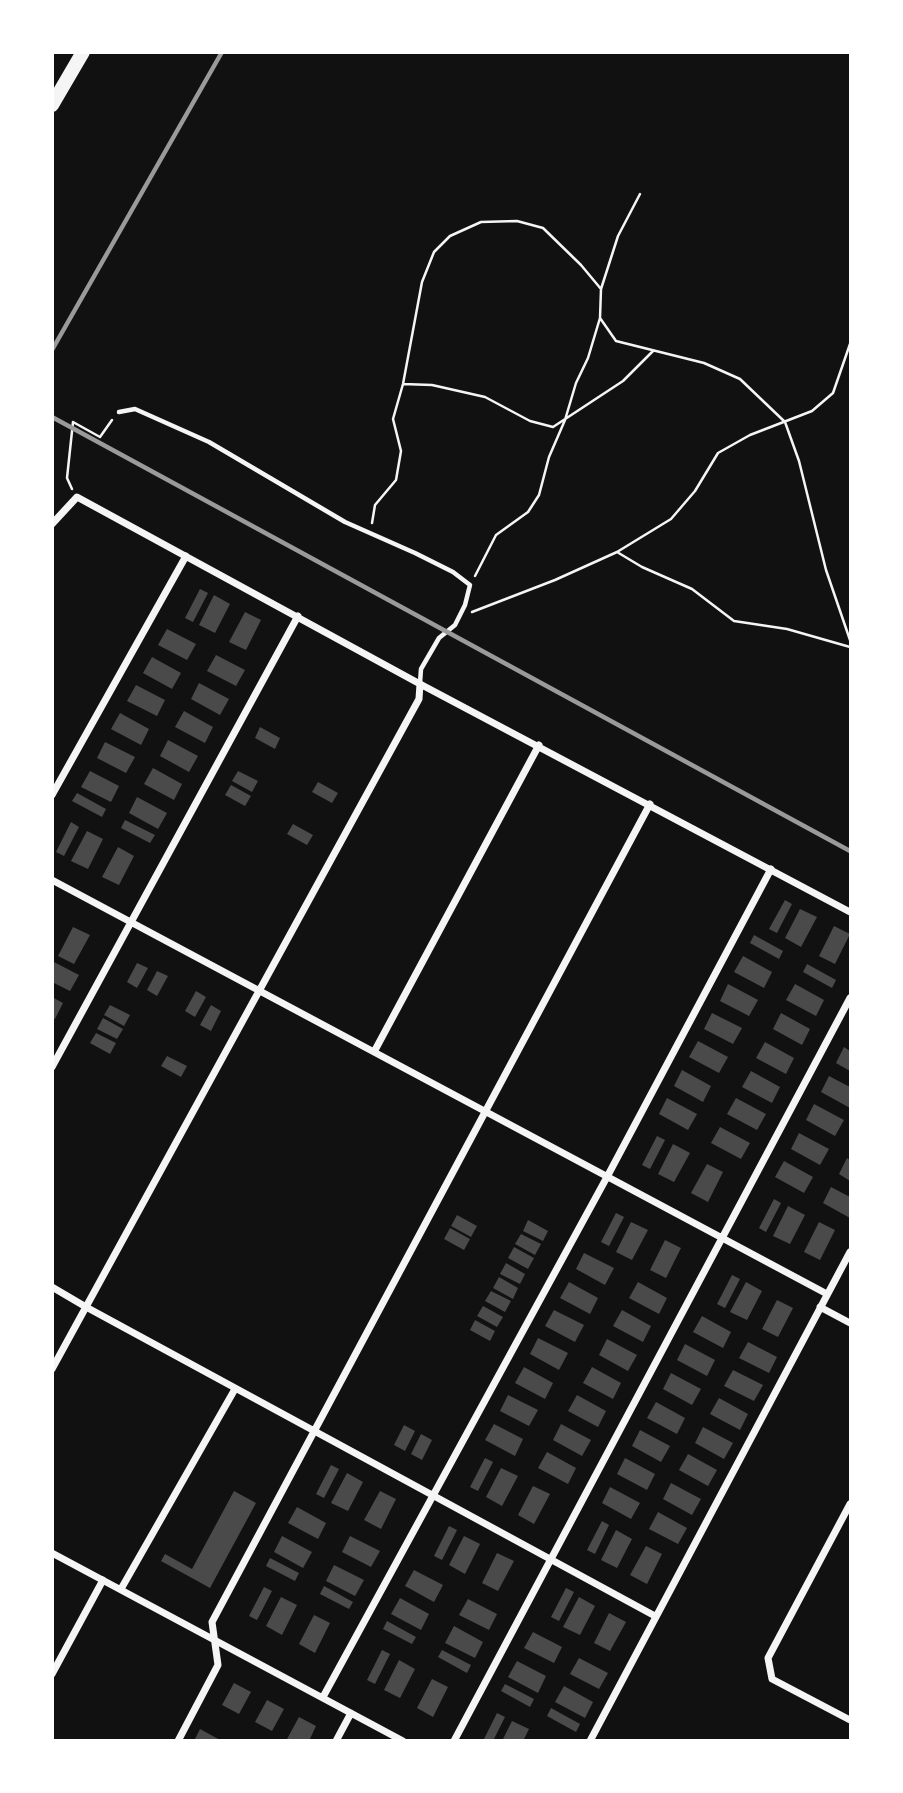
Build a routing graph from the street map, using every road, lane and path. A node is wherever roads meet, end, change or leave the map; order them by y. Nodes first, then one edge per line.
1 (83, 52) edge
2 (52, 106) edge
3 (640, 194) dead end
4 (601, 289) junction
5 (600, 318) junction
6 (850, 344) edge
7 (653, 351) junction
8 (403, 384) junction
9 (119, 412) joint
10 (565, 420) junction
11 (785, 422) junction
12 (77, 497) junction
13 (52, 524) edge
14 (370, 533) junction
15 (617, 552) junction
16 (186, 556) junction
17 (470, 585) junction
18 (461, 612) junction
19 (298, 616) junction
20 (850, 640) edge
21 (850, 647) edge
22 (420, 684) junction
23 (539, 745) junction
24 (52, 795) edge
25 (650, 804) junction
26 (771, 869) junction
27 (52, 880) edge
28 (850, 912) edge
29 (131, 922) junction
30 (259, 991) junction
31 (850, 998) edge
32 (374, 1052) junction
33 (52, 1067) edge
34 (485, 1111) junction
35 (607, 1177) junction
36 (722, 1238) junction
37 (850, 1252) edge
38 (52, 1287) edge
39 (827, 1294) junction
40 (86, 1307) junction
41 (820, 1307) junction
42 (850, 1323) edge
43 (52, 1369) edge
44 (235, 1388) junction
45 (313, 1431) junction
46 (433, 1496) junction
47 (850, 1504) edge
48 (52, 1553) edge
49 (551, 1560) junction
50 (103, 1580) junction
51 (121, 1589) junction
52 (655, 1616) junction
53 (214, 1639) junction
54 (52, 1674) edge
55 (323, 1697) junction
56 (351, 1713) junction
57 (850, 1720) edge
58 (178, 1741) edge
59 (336, 1741) edge
60 (403, 1741) edge
61 (454, 1741) edge
62 (590, 1741) edge

1 - 2 main road
3 - 4 path
4 - 5 path
4 - 8 path
5 - 7 path
5 - 10 path
6 - 11 path
7 - 10 path
7 - 11 path
8 - 10 path
8 - 14 path
9 - 12 path
9 - 14 lane
10 - 17 path
11 - 15 path
11 - 20 path
12 - 13 street
12 - 16 street
14 - 17 lane
15 - 18 path
15 - 21 path
16 - 19 street
16 - 24 street
17 - 18 lane
18 - 22 lane
19 - 22 street
19 - 29 street
22 - 23 street
22 - 30 street
23 - 25 street
23 - 32 street
25 - 26 street
25 - 34 street
26 - 28 street
26 - 35 street
27 - 29 street
29 - 30 street
29 - 33 street
30 - 32 street
30 - 40 street
31 - 36 street
32 - 34 street
34 - 35 street
34 - 45 street
35 - 36 street
35 - 46 street
36 - 39 street
36 - 49 street
37 - 39 street
38 - 40 street
39 - 41 street
40 - 43 street
40 - 44 street
41 - 42 street
41 - 52 street
44 - 45 street
44 - 51 street
45 - 46 street
45 - 53 street
46 - 49 street
46 - 55 street
47 - 57 street
48 - 50 street
49 - 52 street
49 - 61 street
50 - 51 street
50 - 54 street
51 - 53 street
52 - 62 street
53 - 55 street
53 - 58 street
55 - 56 street
56 - 59 street
56 - 60 street

